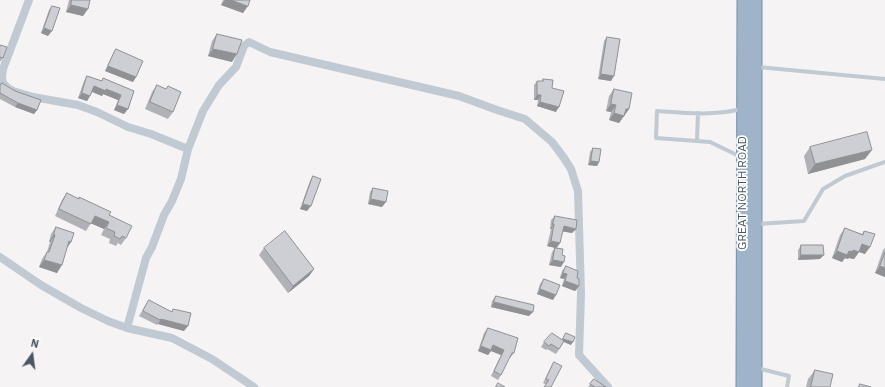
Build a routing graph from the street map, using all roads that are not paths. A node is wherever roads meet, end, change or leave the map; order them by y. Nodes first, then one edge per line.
1 (30, 0) edge
2 (744, 0) edge
3 (755, 0) edge
4 (755, 67) junction
5 (885, 79) edge
6 (744, 109) junction
7 (698, 113) junction
8 (697, 140) junction
9 (188, 149) junction
10 (744, 159) junction
11 (885, 162) edge
12 (749, 226) junction
13 (0, 257) edge
14 (127, 328) junction
15 (755, 367) junction
16 (254, 387) edge
17 (608, 387) edge
18 (743, 387) edge
19 (755, 387) edge
20 (787, 387) edge

1 - 9 street
2 - 6 highway, GREAT NORTH ROAD
3 - 4 highway, GREAT NORTH ROAD
4 - 5 lane
4 - 12 highway, GREAT NORTH ROAD
6 - 7 lane
6 - 10 highway, GREAT NORTH ROAD
7 - 8 lane
7 - 8 lane
8 - 10 lane
9 - 14 street
9 - 17 street
10 - 12 highway, GREAT NORTH ROAD
11 - 12 lane
12 - 15 highway, GREAT NORTH ROAD
12 - 18 highway, GREAT NORTH ROAD
13 - 14 street
14 - 16 street
15 - 19 highway, GREAT NORTH ROAD
15 - 20 lane

